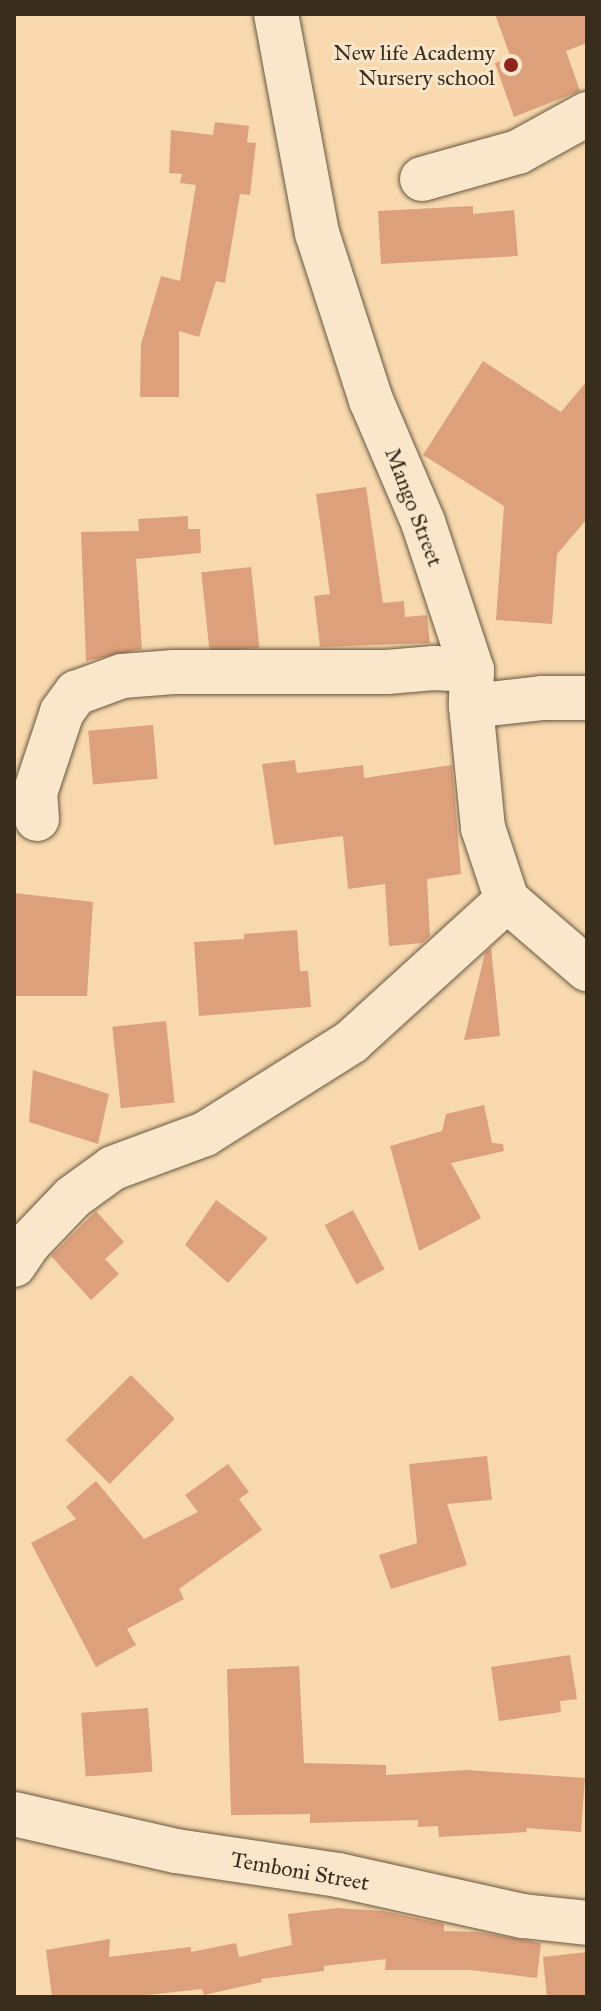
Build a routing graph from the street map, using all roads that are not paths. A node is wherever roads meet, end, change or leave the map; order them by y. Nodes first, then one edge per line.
1 (276, 14) edge
2 (587, 114) edge
3 (422, 179) dead end
4 (471, 688) junction
5 (587, 698) edge
6 (37, 819) dead end
7 (507, 900) junction
8 (587, 969) edge
9 (14, 1265) edge
10 (14, 1814) edge
11 (587, 1923) edge

1 - 4 street, Mango Street
2 - 3 street
4 - 5 street
4 - 6 street
4 - 7 street, Mango Street
7 - 8 street
7 - 9 street
10 - 11 street, Temboni Street

